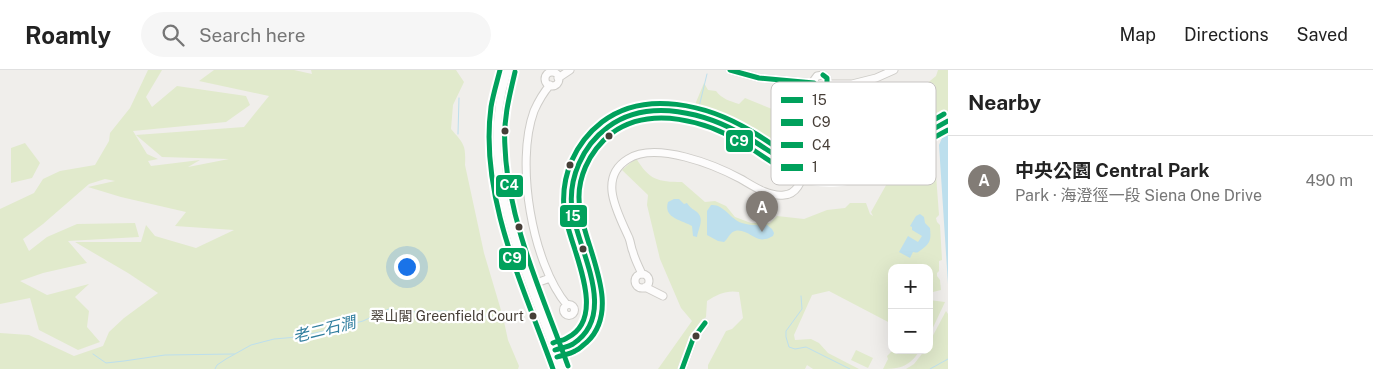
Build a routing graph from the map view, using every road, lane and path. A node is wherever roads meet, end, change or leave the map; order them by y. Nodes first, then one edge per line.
1 (508, 70) edge
2 (570, 70) edge
3 (730, 70) edge
4 (894, 70) edge
5 (825, 72) edge
6 (558, 78) junction
7 (803, 82) edge
8 (814, 82) edge
9 (860, 82) edge
10 (550, 85) junction
11 (948, 121) edge
12 (936, 128) edge
13 (771, 154) edge
14 (799, 185) edge
15 (550, 278) junction
16 (530, 285) junction
17 (663, 296) dead end
18 (568, 305) dead end
19 (705, 323) dead end
20 (555, 350) junction
21 (561, 369) edge
22 (682, 369) edge

1 - 16 street
2 - 6 street
3 - 7 street
4 - 9 street
5 - 8 street
6 - 10 street
6 - 10 street
10 - 15 street
11 - 12 street
13 - 20 street
14 - 17 street
15 - 16 street
15 - 18 street
16 - 20 street
19 - 22 street
20 - 21 street

